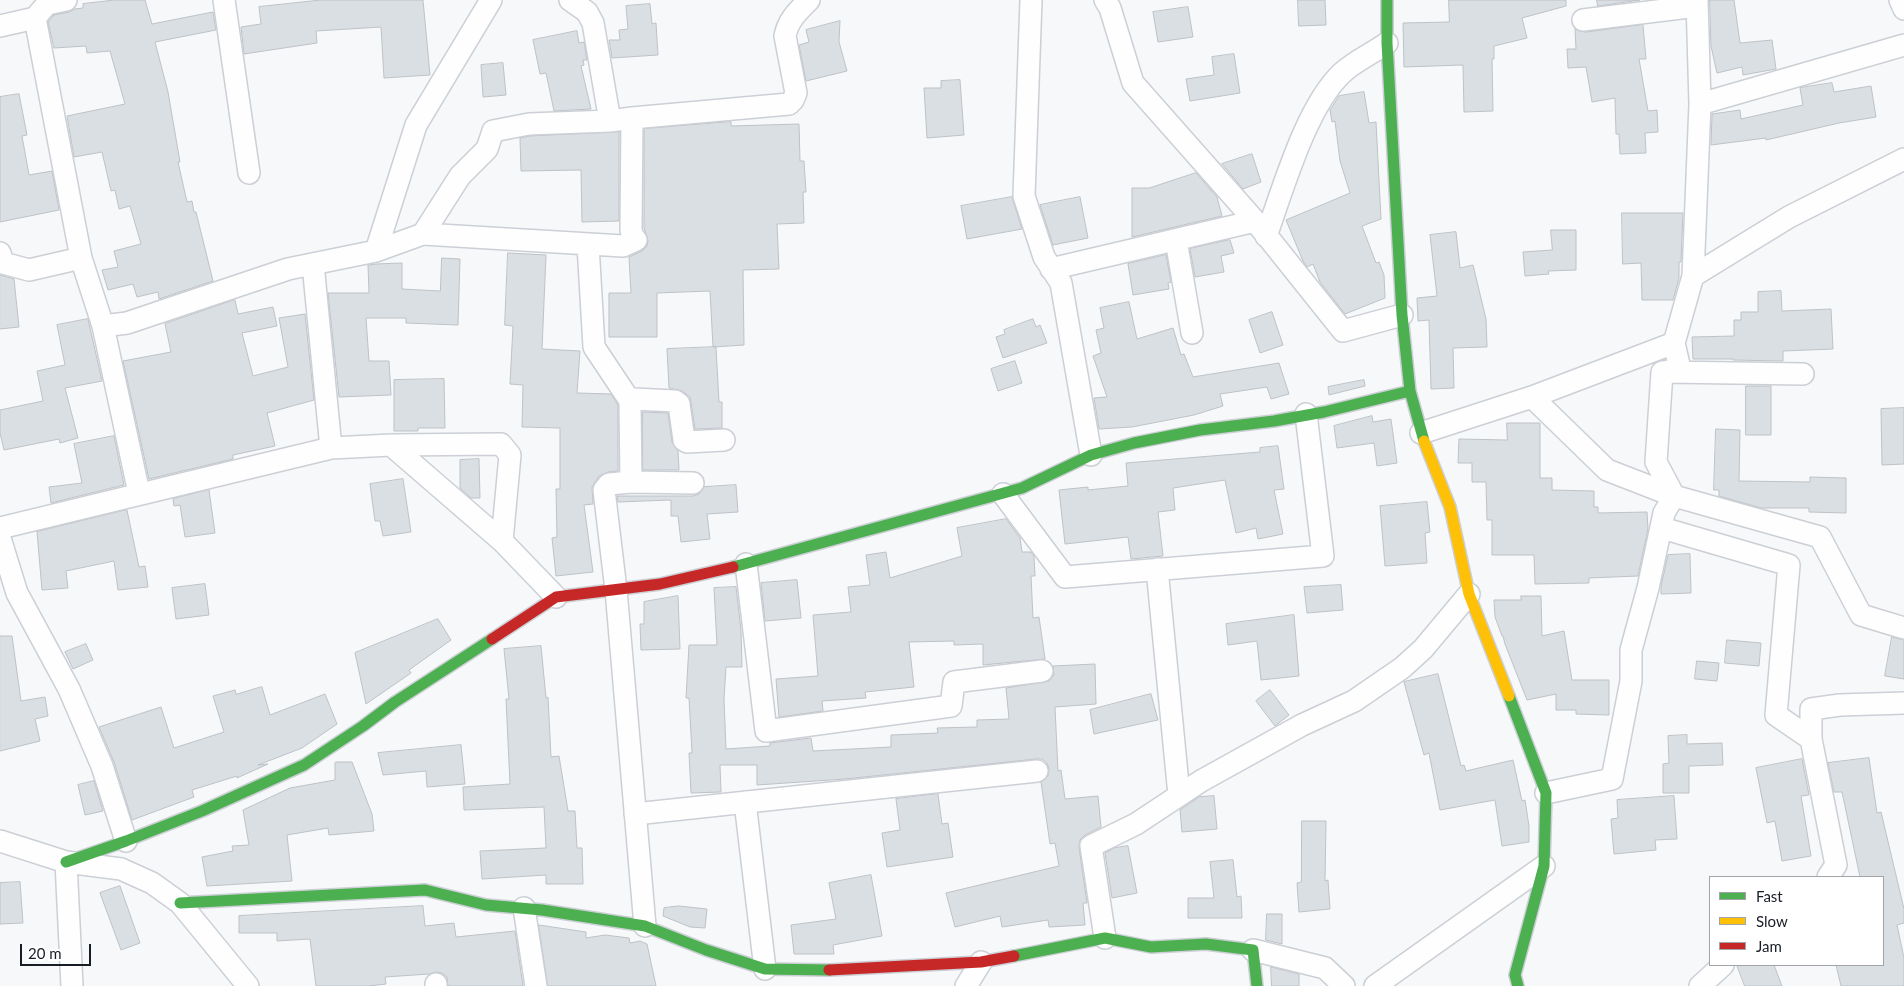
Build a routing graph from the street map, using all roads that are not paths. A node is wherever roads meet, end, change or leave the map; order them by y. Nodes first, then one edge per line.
1 (66, 0) edge
2 (224, 0) edge
3 (491, 0) edge
4 (570, 0) edge
5 (809, 0) edge
6 (1030, 0) edge
7 (1105, 0) edge
8 (1387, 0) edge
9 (1900, 0) edge
10 (1697, 3) edge
11 (1904, 9) edge
12 (36, 18) junction
13 (1583, 20) dead end
14 (0, 26) edge
15 (1388, 43) junction
16 (1904, 45) edge
17 (1700, 104) junction
18 (632, 118) junction
19 (610, 121) junction
20 (1904, 159) edge
21 (249, 173) dead end
22 (1260, 229) junction
23 (423, 234) junction
24 (1176, 240) junction
25 (588, 245) junction
26 (376, 251) junction
27 (81, 258) junction
28 (1, 260) edge
29 (313, 264) junction
30 (1052, 268) junction
31 (1693, 276) junction
32 (1402, 315) junction
33 (103, 326) junction
34 (1192, 333) dead end
35 (1674, 343) junction
36 (1662, 372) junction
37 (1803, 374) dead end
38 (1410, 391) junction
39 (1532, 397) junction
40 (630, 401) junction
41 (1306, 414) junction
42 (1421, 433) junction
43 (724, 440) dead end
44 (391, 445) junction
45 (331, 448) junction
46 (1090, 455) junction
47 (631, 482) junction
48 (693, 483) dead end
49 (139, 493) junction
50 (1003, 494) junction
51 (1674, 496) junction
52 (0, 528) edge
53 (1662, 528) junction
54 (0, 538) edge
55 (502, 541) junction
56 (746, 564) junction
57 (1157, 569) junction
58 (616, 590) junction
59 (1470, 594) junction
60 (556, 598) junction
61 (1904, 628) edge
62 (1042, 671) dead end
63 (1904, 703) edge
64 (1811, 739) junction
65 (1036, 771) dead end
66 (1546, 793) junction
67 (1180, 795) junction
68 (745, 802) junction
69 (635, 814) junction
70 (0, 841) edge
71 (126, 841) junction
72 (66, 862) junction
73 (1544, 866) junction
74 (1829, 876) edge
75 (180, 903) junction
76 (524, 908) junction
77 (645, 926) junction
78 (1106, 938) junction
79 (1253, 950) junction
80 (981, 962) junction
81 (1722, 966) edge
82 (765, 969) junction
83 (72, 986) edge
84 (248, 986) edge
85 (536, 986) edge
86 (966, 986) edge
87 (1257, 986) edge
88 (1344, 986) edge
89 (1375, 986) edge
90 (1518, 986) edge
91 (1700, 986) edge

1 - 12 street
2 - 21 street
3 - 26 street
4 - 19 street
5 - 18 street
6 - 30 street
7 - 22 street
8 - 15 street
9 - 11 street
10 - 13 street
10 - 17 street
12 - 14 street
12 - 27 street
15 - 22 street
15 - 32 street
16 - 17 street
17 - 31 street
18 - 19 street
18 - 25 street
19 - 23 street
20 - 31 street
22 - 24 street
22 - 32 street
23 - 25 street
23 - 26 street
24 - 30 street
24 - 34 street
25 - 40 street
26 - 29 street
27 - 28 street
27 - 33 street
29 - 33 street
29 - 45 street
30 - 46 street
31 - 35 street
32 - 38 street
33 - 49 street
35 - 36 street
35 - 39 street
36 - 37 street
36 - 51 street
38 - 41 street
38 - 42 street
39 - 42 street
39 - 51 street
40 - 43 street
40 - 47 street
41 - 46 street
41 - 57 street
42 - 59 street
44 - 45 street
44 - 55 street
44 - 55 street
45 - 49 street
46 - 50 street
47 - 48 street
47 - 58 street
49 - 52 street
50 - 56 street
50 - 57 street
51 - 53 street
51 - 61 street
53 - 64 street
53 - 66 street
54 - 71 street
55 - 60 street
56 - 58 street
56 - 62 street
57 - 67 street
58 - 60 street
58 - 69 street
59 - 66 street
59 - 67 street
60 - 71 street
63 - 64 street
64 - 74 street
65 - 68 street
66 - 73 street
67 - 78 street
68 - 69 street
68 - 82 street
69 - 77 street
70 - 72 street
71 - 72 street
72 - 75 street
72 - 83 street
73 - 89 street
73 - 90 street
75 - 76 street
75 - 84 street
76 - 77 street
76 - 85 street
77 - 82 street
78 - 79 street
78 - 80 street
79 - 87 street
79 - 88 street
80 - 82 street
80 - 86 street
81 - 91 street

